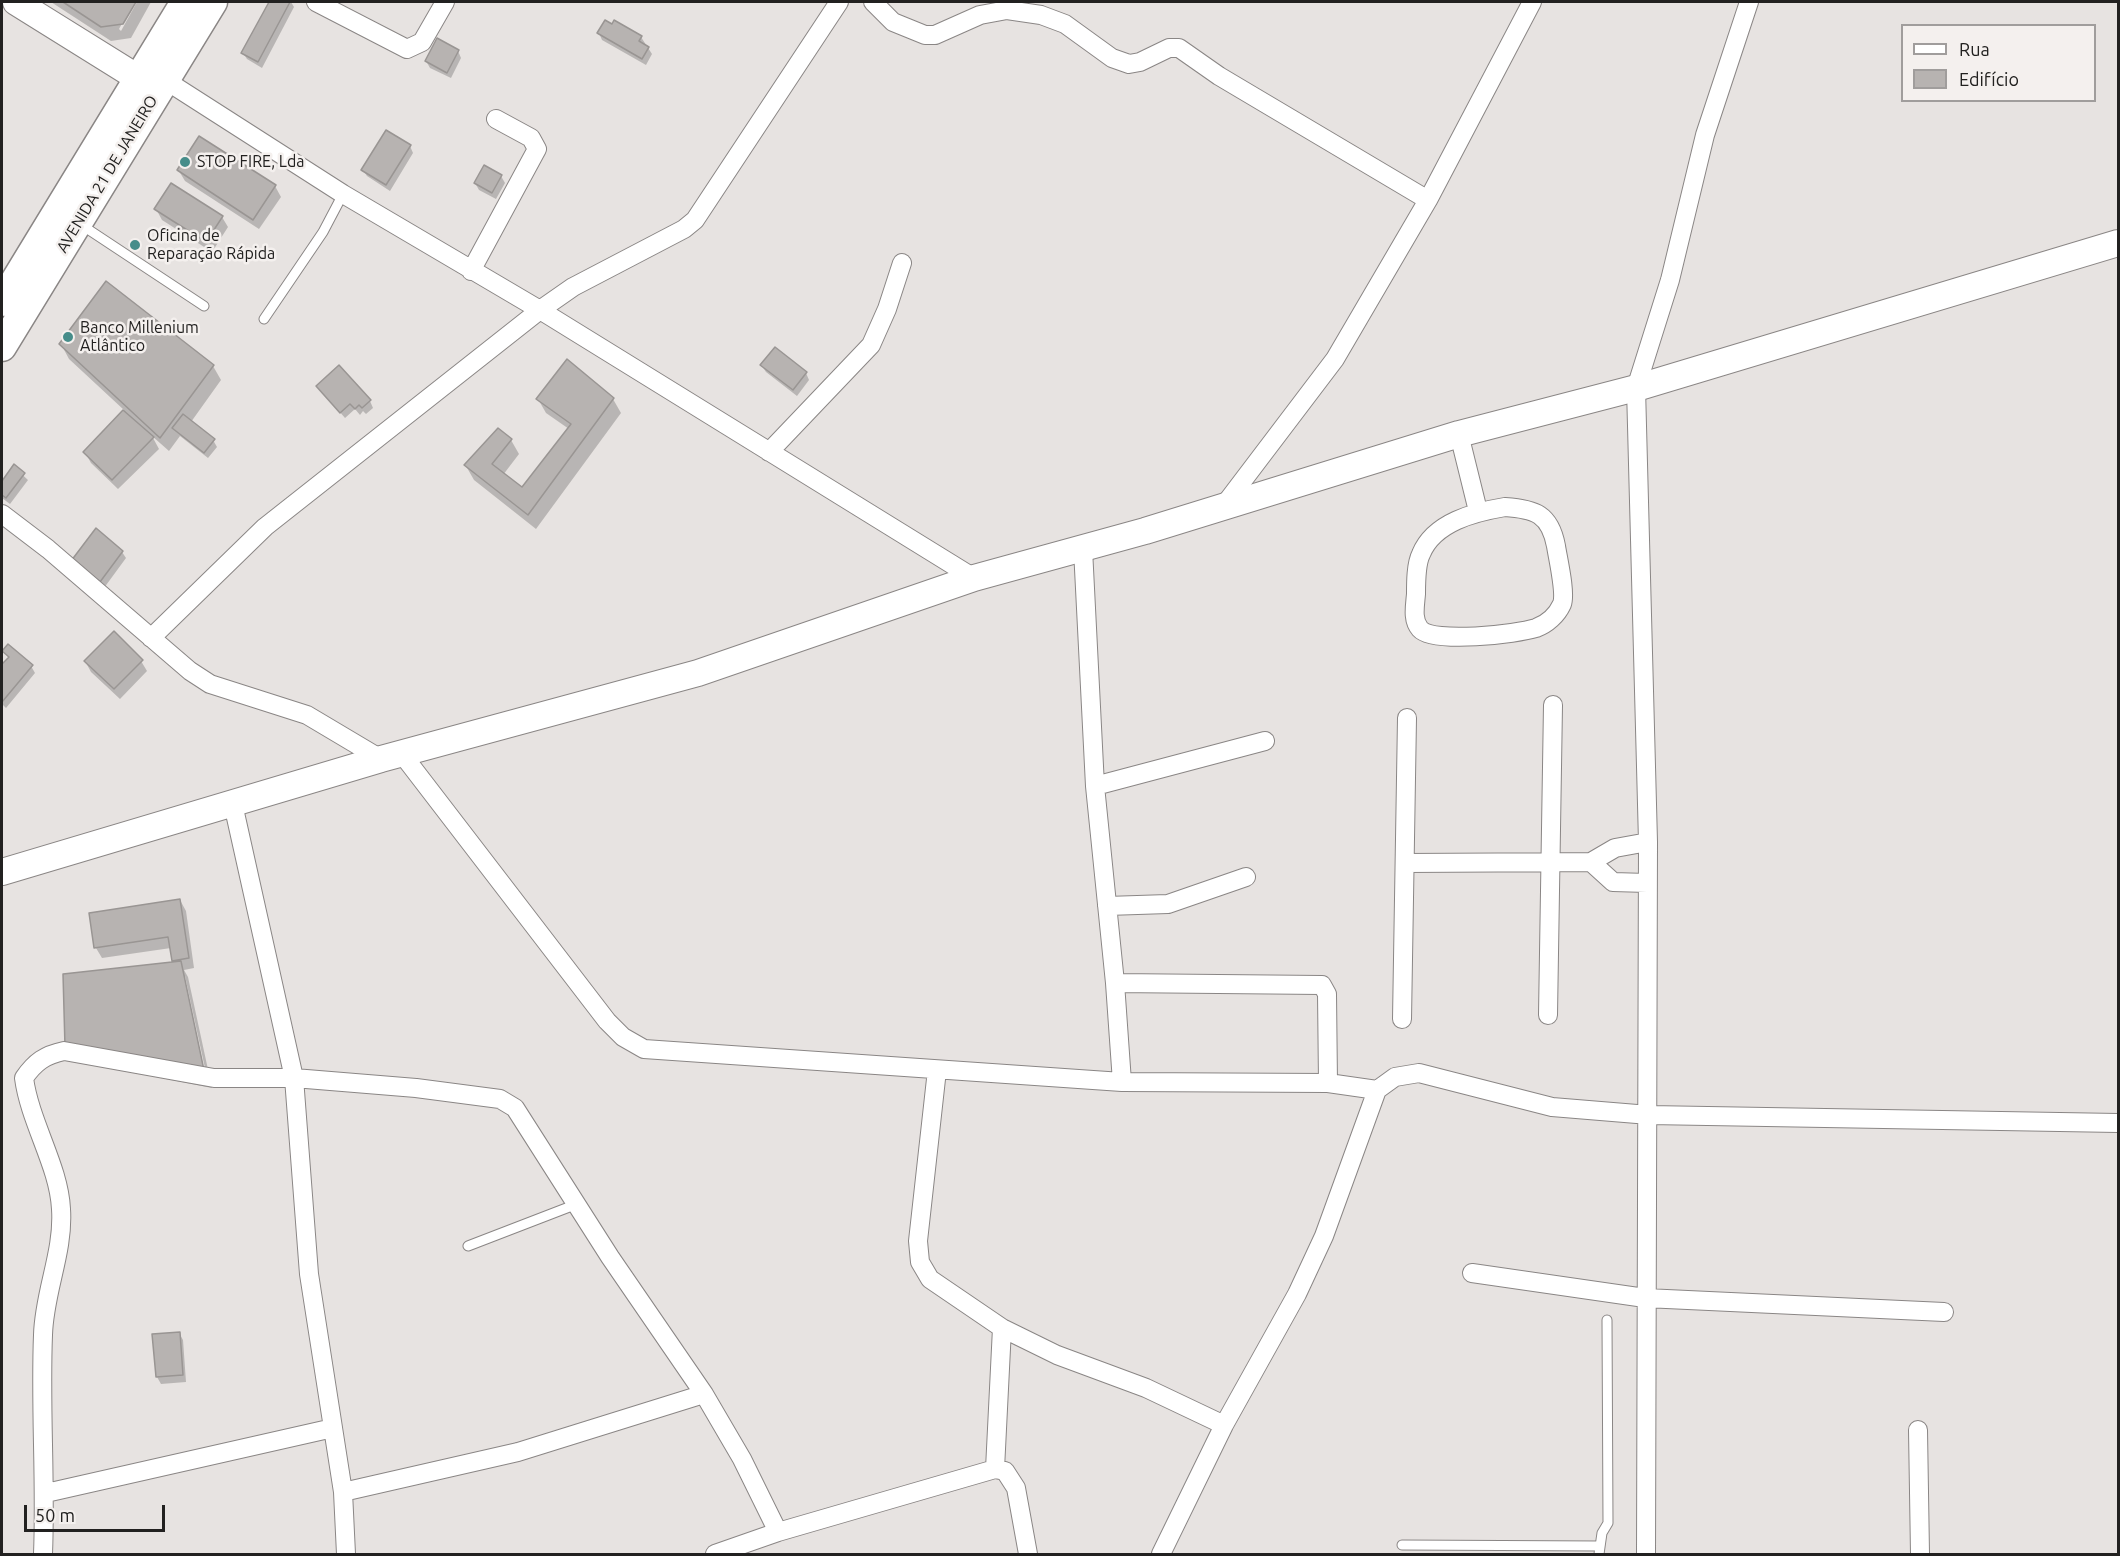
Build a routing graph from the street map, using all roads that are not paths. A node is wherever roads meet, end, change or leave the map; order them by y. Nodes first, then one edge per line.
1 (16, 2) edge
2 (185, 2) edge
3 (213, 2) edge
4 (316, 2) edge
5 (445, 2) edge
6 (839, 2) edge
7 (873, 2) edge
8 (1532, 2) edge
9 (1749, 2) edge
10 (152, 79) junction
11 (496, 119) dead end
12 (343, 194) junction
13 (1428, 200) junction
14 (78, 223) junction
15 (2118, 243) edge
16 (902, 263) dead end
17 (471, 271) junction
18 (2, 302) edge
19 (204, 306) dead end
20 (540, 310) junction
21 (264, 319) dead end
22 (2, 347) edge
23 (1636, 388) junction
24 (1459, 434) junction
25 (769, 452) junction
26 (1222, 508) junction
27 (1478, 512) junction
28 (2, 514) edge
29 (1083, 549) junction
30 (974, 578) junction
31 (151, 638) junction
32 (1552, 705) dead end
33 (1407, 718) dead end
34 (1264, 741) dead end
35 (391, 756) junction
36 (1095, 786) junction
37 (233, 804) junction
38 (1648, 842) junction
39 (1550, 862) junction
40 (1591, 862) junction
41 (1405, 863) junction
42 (2, 872) edge
43 (1246, 877) dead end
44 (1647, 883) junction
45 (1107, 906) junction
46 (1115, 983) junction
47 (1548, 1015) dead end
48 (1402, 1018) dead end
49 (937, 1070) junction
50 (294, 1078) junction
51 (1122, 1082) junction
52 (1328, 1083) junction
53 (1377, 1090) junction
54 (1649, 1115) junction
55 (2118, 1123) edge
56 (577, 1204) junction
57 (468, 1246) dead end
58 (1472, 1274) dead end
59 (1645, 1298) junction
60 (1944, 1312) dead end
61 (1607, 1320) dead end
62 (1002, 1328) junction
63 (704, 1394) junction
64 (1224, 1425) junction
65 (333, 1428) junction
66 (1917, 1430) dead end
67 (996, 1469) junction
68 (343, 1492) junction
69 (46, 1493) junction
70 (778, 1532) junction
71 (1402, 1545) dead end
72 (1599, 1550) edge
73 (43, 1554) edge
74 (346, 1554) edge
75 (715, 1554) edge
76 (1028, 1554) edge
77 (1161, 1554) edge
78 (1646, 1554) edge
79 (1920, 1554) edge

1 - 10 main road
2 - 10 main road, AVENIDA 21 DE JANEIRO
3 - 10 main road, AVENIDA 21 DE JANEIRO
4 - 5 street
6 - 20 street
7 - 13 street
8 - 13 street
9 - 23 street
10 - 12 street
10 - 14 main road, AVENIDA 21 DE JANEIRO
10 - 18 main road, AVENIDA 21 DE JANEIRO
11 - 17 street
12 - 17 street
12 - 21 lane
13 - 26 street
14 - 19 lane
14 - 22 main road, AVENIDA 21 DE JANEIRO
15 - 23 main road
16 - 25 street
17 - 20 street
20 - 25 street
20 - 31 street
23 - 24 main road
23 - 38 street
24 - 26 main road
24 - 27 street
25 - 30 street
26 - 29 main road
27 - 27 street
28 - 31 street
29 - 30 main road
29 - 36 street
30 - 35 main road
31 - 35 street
32 - 39 street
33 - 41 street
34 - 36 street
35 - 37 main road
35 - 49 street
36 - 45 street
37 - 42 main road
37 - 50 street
38 - 40 street
38 - 44 street
39 - 40 street
39 - 41 street
39 - 47 street
40 - 44 street
41 - 48 street
43 - 45 street
44 - 54 street
45 - 46 street
46 - 51 street
46 - 52 street
49 - 51 street
49 - 62 street
50 - 56 street
50 - 65 street
50 - 69 street
51 - 52 street
52 - 53 street
53 - 54 street
53 - 64 street
54 - 55 street
54 - 59 street
56 - 57 lane
56 - 63 street
58 - 59 street
59 - 60 street
59 - 78 street
61 - 72 lane
62 - 64 street
62 - 67 street
63 - 68 street
63 - 70 street
64 - 77 street
65 - 68 street
65 - 69 street
66 - 79 street
67 - 70 street
67 - 76 street
68 - 74 street
69 - 73 street
70 - 75 street
71 - 72 lane

